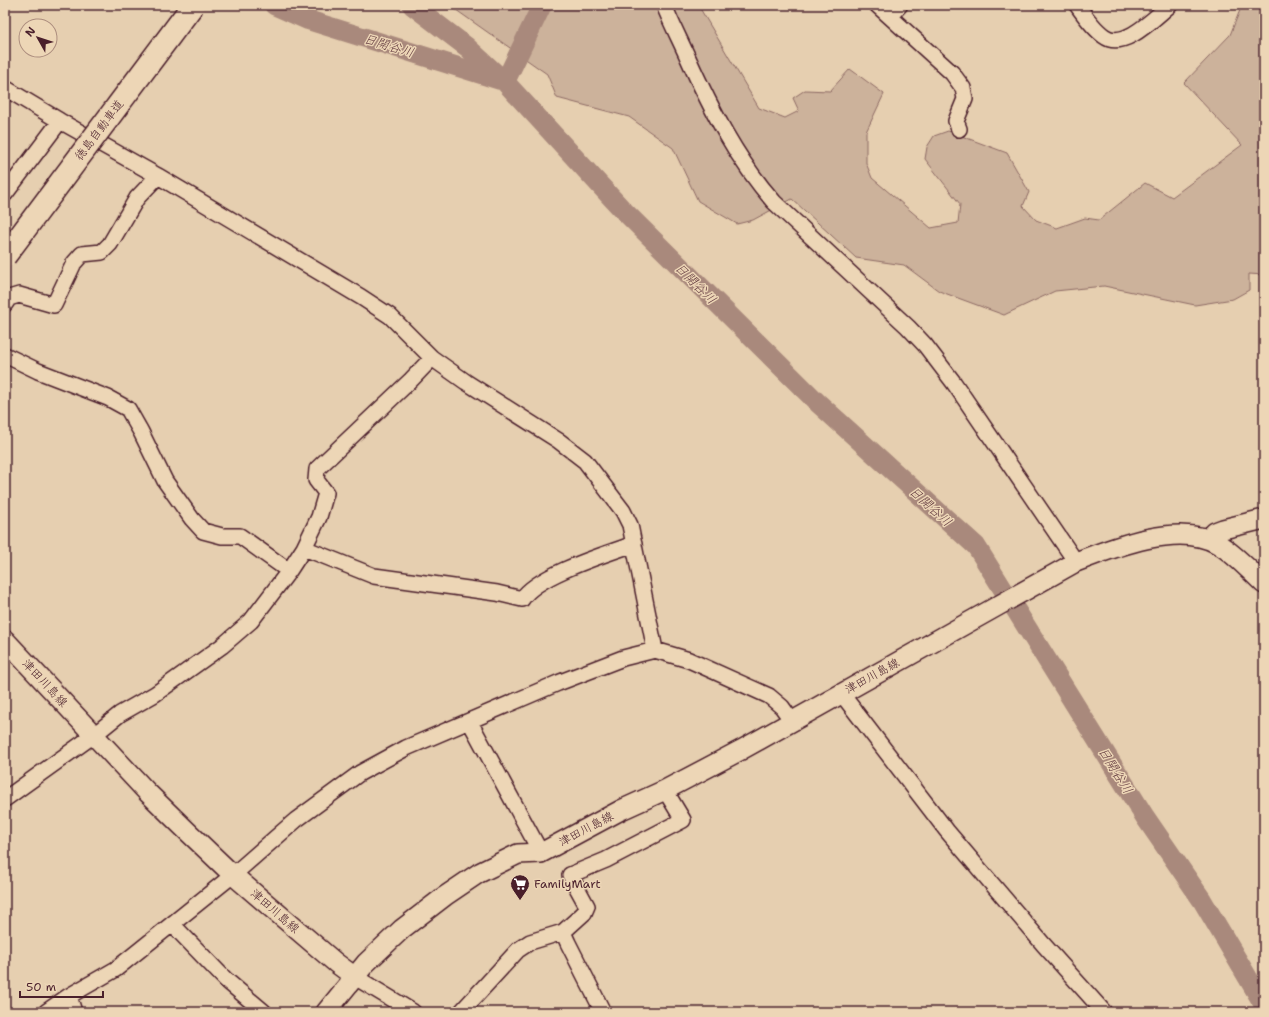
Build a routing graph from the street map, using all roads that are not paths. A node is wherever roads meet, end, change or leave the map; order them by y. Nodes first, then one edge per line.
1 (193, 5) edge
2 (664, 5) edge
3 (877, 5) edge
4 (1076, 5) edge
5 (1170, 5) edge
6 (895, 10) edge
7 (5, 88) edge
8 (60, 121) junction
9 (959, 129) dead end
10 (158, 176) junction
11 (5, 194) edge
12 (5, 256) edge
13 (5, 304) edge
14 (5, 355) edge
15 (432, 358) junction
16 (1264, 519) edge
17 (1208, 539) junction
18 (634, 544) junction
19 (304, 548) junction
20 (1076, 562) junction
21 (289, 571) junction
22 (1264, 584) edge
23 (5, 640) edge
24 (655, 650) junction
25 (841, 693) junction
26 (792, 721) junction
27 (470, 722) junction
28 (94, 735) junction
29 (664, 790) junction
30 (5, 799) edge
31 (541, 853) junction
32 (233, 875) junction
33 (172, 924) junction
34 (563, 932) junction
35 (355, 977) junction
36 (69, 996) junction
37 (46, 1012) edge
38 (74, 1012) edge
39 (264, 1012) edge
40 (326, 1012) edge
41 (413, 1012) edge
42 (461, 1012) edge
43 (604, 1012) edge
44 (1104, 1012) edge

1 - 12 highway, 徳島自動車道, bridge
2 - 20 street
3 - 6 street
4 - 5 street
6 - 9 street
7 - 8 street
8 - 10 street
8 - 11 street
10 - 13 street
10 - 15 street
14 - 21 street
15 - 18 street
15 - 19 street
16 - 17 main road
17 - 20 main road, 津田川島線
17 - 22 main road, 津田川島線
18 - 19 street
18 - 24 street
19 - 21 street
20 - 25 main road, 津田川島線
21 - 28 street
23 - 28 main road, 津田川島線
24 - 26 street
24 - 27 street
25 - 26 main road, 津田川島線
25 - 44 street
26 - 29 main road, 津田川島線
27 - 31 street
27 - 32 street
28 - 30 street
28 - 32 main road, 津田川島線
29 - 31 main road, 津田川島線
29 - 34 street
31 - 35 main road, 津田川島線
32 - 33 street
32 - 35 main road, 津田川島線
33 - 36 street
33 - 39 street
34 - 42 street
34 - 43 street
35 - 40 main road
35 - 41 street
36 - 37 street
36 - 38 street

